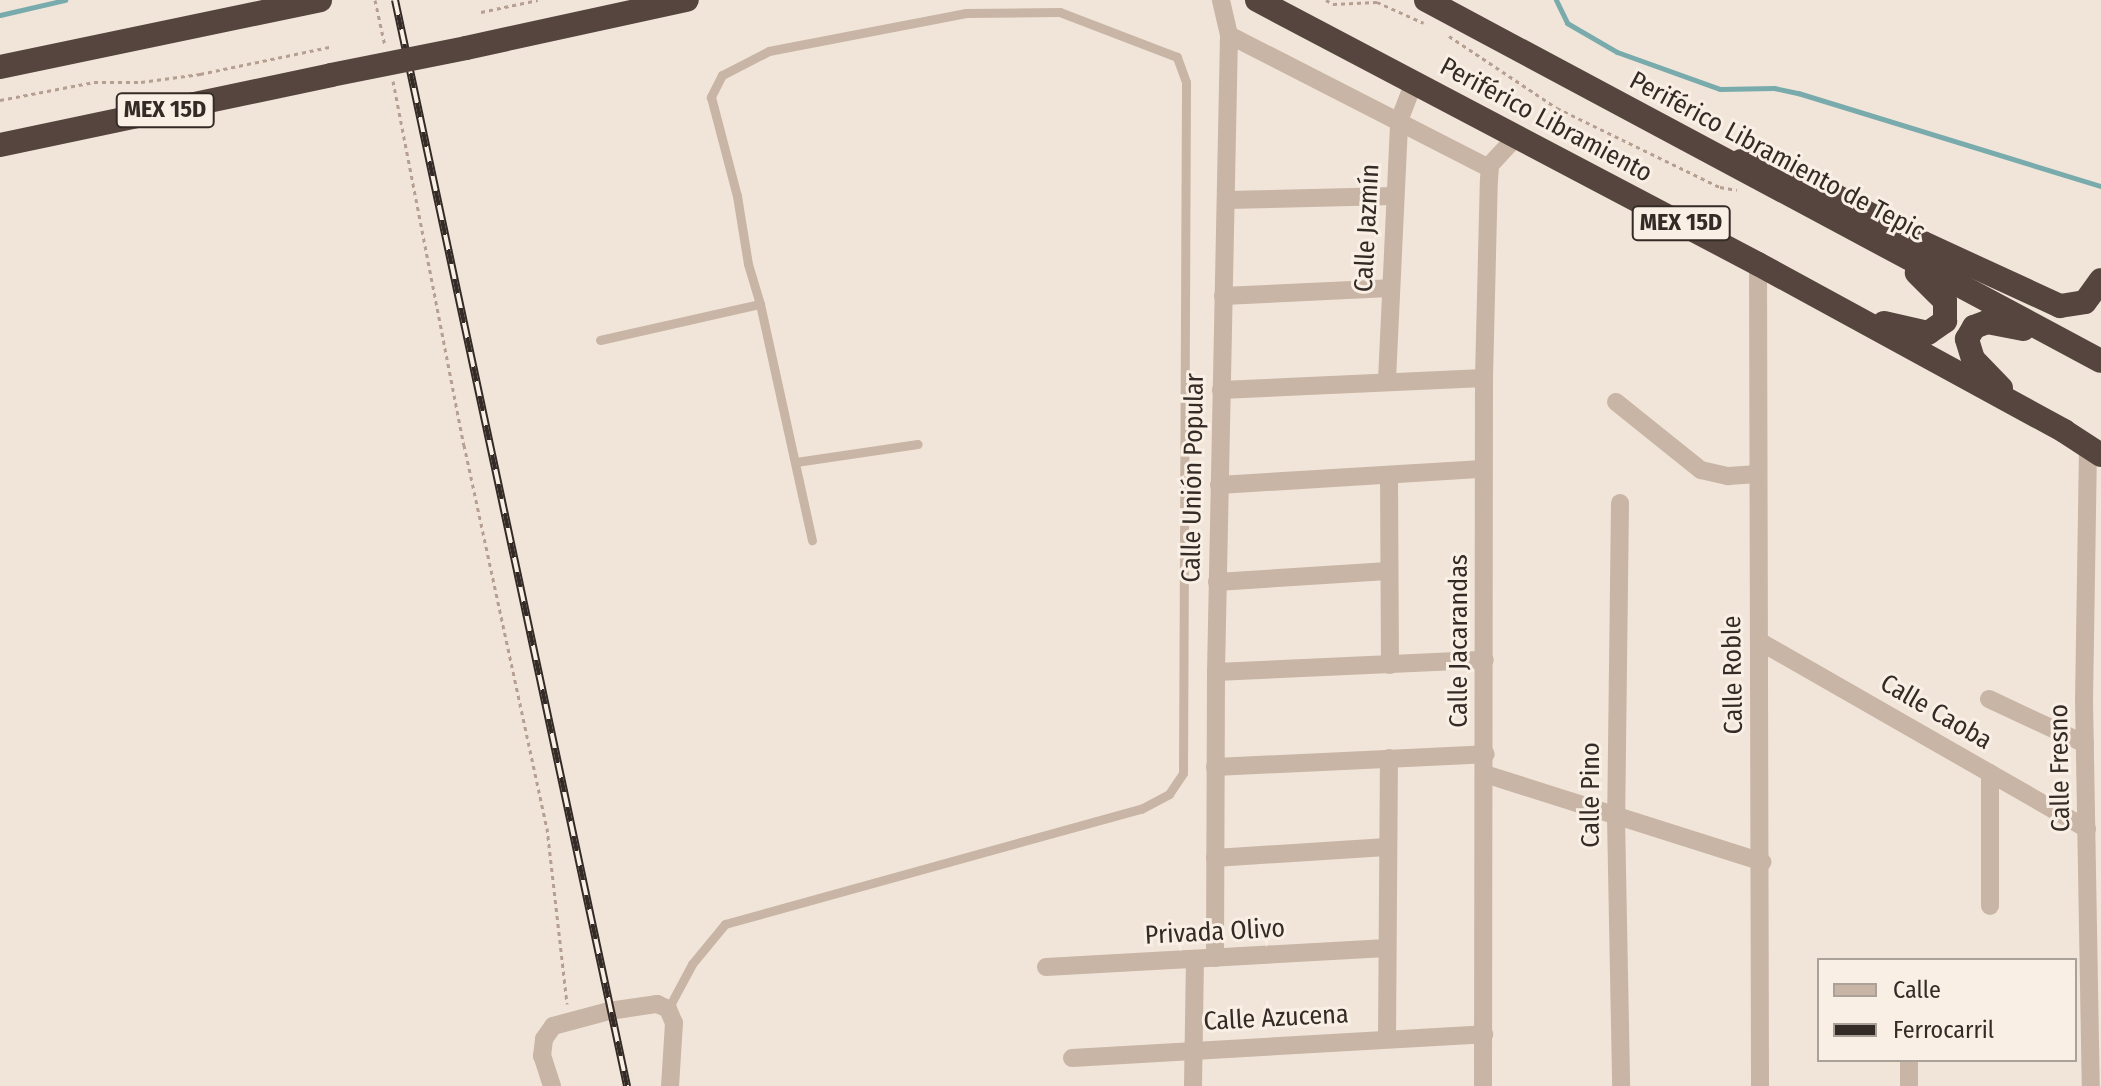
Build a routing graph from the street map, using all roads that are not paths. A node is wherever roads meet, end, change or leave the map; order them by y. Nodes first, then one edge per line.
1 (320, 0) edge
2 (687, 0) edge
3 (1221, 0) edge
4 (1257, 0) edge
5 (1426, 0) edge
6 (1229, 35) junction
7 (0, 67) edge
8 (1414, 82) junction
9 (1399, 121) junction
10 (1516, 137) junction
11 (0, 145) edge
12 (1725, 159) junction
13 (1489, 168) junction
14 (1393, 196) junction
15 (1227, 200) junction
16 (1885, 247) junction
17 (1758, 264) junction
18 (2101, 280) edge
19 (1390, 288) junction
20 (1223, 296) junction
21 (760, 304) junction
22 (1847, 313) junction
23 (600, 340) dead end
24 (2067, 344) junction
25 (2101, 361) edge
26 (1484, 378) junction
27 (1387, 380) junction
28 (1221, 390) junction
29 (1616, 402) dead end
30 (2024, 409) junction
31 (918, 444) dead end
32 (2095, 452) edge
33 (796, 462) junction
34 (1483, 469) junction
35 (1758, 474) junction
36 (1389, 476) junction
37 (1219, 485) junction
38 (1620, 503) dead end
39 (812, 540) dead end
40 (1388, 571) junction
41 (1217, 582) junction
42 (1759, 641) junction
43 (1485, 660) junction
44 (1390, 665) junction
45 (1216, 672) junction
46 (1989, 699) dead end
47 (2093, 701) edge
48 (2085, 744) junction
49 (1486, 754) junction
50 (1389, 758) junction
51 (1215, 767) junction
52 (1990, 773) junction
53 (1485, 774) junction
54 (1616, 817) junction
55 (2087, 829) junction
56 (1387, 847) junction
57 (1215, 858) junction
58 (1762, 862) junction
59 (1990, 906) dead end
60 (1386, 948) junction
61 (1215, 958) junction
62 (1195, 959) junction
63 (1046, 967) dead end
64 (668, 1009) junction
65 (1484, 1034) junction
66 (1387, 1039) junction
67 (1193, 1048) junction
68 (1072, 1058) dead end
69 (1909, 1062) edge
70 (550, 1086) edge
71 (670, 1086) edge
72 (1193, 1086) edge
73 (1483, 1086) edge
74 (1621, 1086) edge
75 (1760, 1086) edge
76 (1909, 1086) edge
77 (2091, 1086) edge

1 - 7 highway
2 - 11 highway, MEX 15D, bridge
3 - 6 street, Calle Unión Popular
4 - 8 highway, Periférico Libramiento / MEX 15D
5 - 12 highway, Periférico Libramiento de Tepic / MEX 15D
6 - 9 street
6 - 15 street, Calle Unión Popular
8 - 9 street, Calle Jazmín
8 - 10 highway, Periférico Libramiento / MEX 15D
9 - 13 street
9 - 14 street, Calle Jazmín
10 - 13 street
10 - 17 highway, Periférico Libramiento / MEX 15D
12 - 16 highway, Periférico Libramiento de Tepic / MEX 15D
12 - 18 highway
13 - 26 street, Calle Jacarandas
14 - 15 street
14 - 19 street, Calle Jazmín
15 - 20 street, Calle Unión Popular
16 - 22 highway
16 - 24 highway, Periférico Libramiento de Tepic / MEX 15D
17 - 22 highway, Periférico Libramiento / MEX 15D
17 - 35 street, Calle Roble
19 - 20 street
19 - 27 street, Calle Jazmín
20 - 28 street, Calle Unión Popular
21 - 23 lane
21 - 33 lane
21 - 64 lane
22 - 30 highway, Periférico Libramiento / MEX 15D
24 - 25 highway, Periférico Libramiento de Tepic / MEX 15D
24 - 30 highway
26 - 27 street
26 - 34 street, Calle Jacarandas
27 - 28 street
28 - 37 street, Calle Unión Popular
29 - 35 street
30 - 32 highway, Periférico Libramiento / MEX 15D
31 - 33 lane
32 - 47 street, Calle Fresno
33 - 39 lane
34 - 36 street
34 - 43 street, Calle Jacarandas
35 - 42 street, Calle Roble
36 - 37 street
36 - 40 street
37 - 41 street, Calle Unión Popular
38 - 54 street, Calle Pino
40 - 41 street
40 - 44 street
41 - 45 street, Calle Unión Popular
42 - 52 street, Calle Caoba
42 - 58 street, Calle Roble
43 - 44 street
43 - 49 street, Calle Jacarandas
44 - 45 street
45 - 51 street, Calle Unión Popular
46 - 48 street
47 - 48 street, Calle Fresno
48 - 55 street, Calle Fresno
49 - 50 street
49 - 53 street, Calle Jacarandas
50 - 51 street
50 - 56 street
51 - 57 street, Calle Unión Popular
52 - 55 street, Calle Caoba
52 - 59 street
53 - 54 street
53 - 65 street, Calle Jacarandas
54 - 58 street
54 - 74 street, Calle Pino
55 - 77 street, Calle Fresno
56 - 57 street
56 - 60 street
57 - 61 street, Calle Unión Popular
58 - 75 street, Calle Roble
60 - 61 street, Privada Olivo
60 - 66 street
61 - 62 street, Privada Olivo
62 - 63 street, Privada Olivo
62 - 67 street
64 - 70 street
64 - 71 street
65 - 66 street, Calle Azucena
65 - 73 street, Calle Jacarandas
66 - 67 street, Calle Azucena
67 - 68 street, Calle Azucena
67 - 72 street
69 - 76 street

